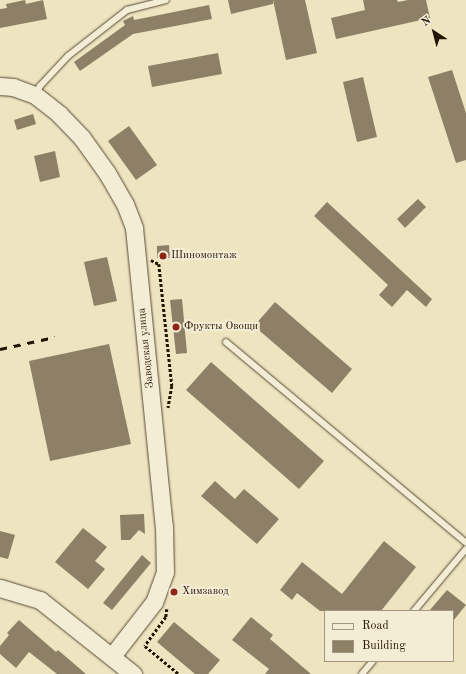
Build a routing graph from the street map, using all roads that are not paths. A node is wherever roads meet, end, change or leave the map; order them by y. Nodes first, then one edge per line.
1 (166, 0) edge
2 (0, 86) edge
3 (35, 95) junction
4 (226, 342) dead end
5 (466, 543) edge
6 (466, 549) edge
7 (0, 588) edge
8 (415, 610) edge
9 (112, 656) junction
10 (372, 662) edge
11 (134, 674) edge
12 (362, 674) edge

1 - 3 lane
2 - 3 main road, Заводская улица
3 - 9 main road, Заводская улица
4 - 5 lane
6 - 8 lane
7 - 9 main road
9 - 11 main road
10 - 12 lane

